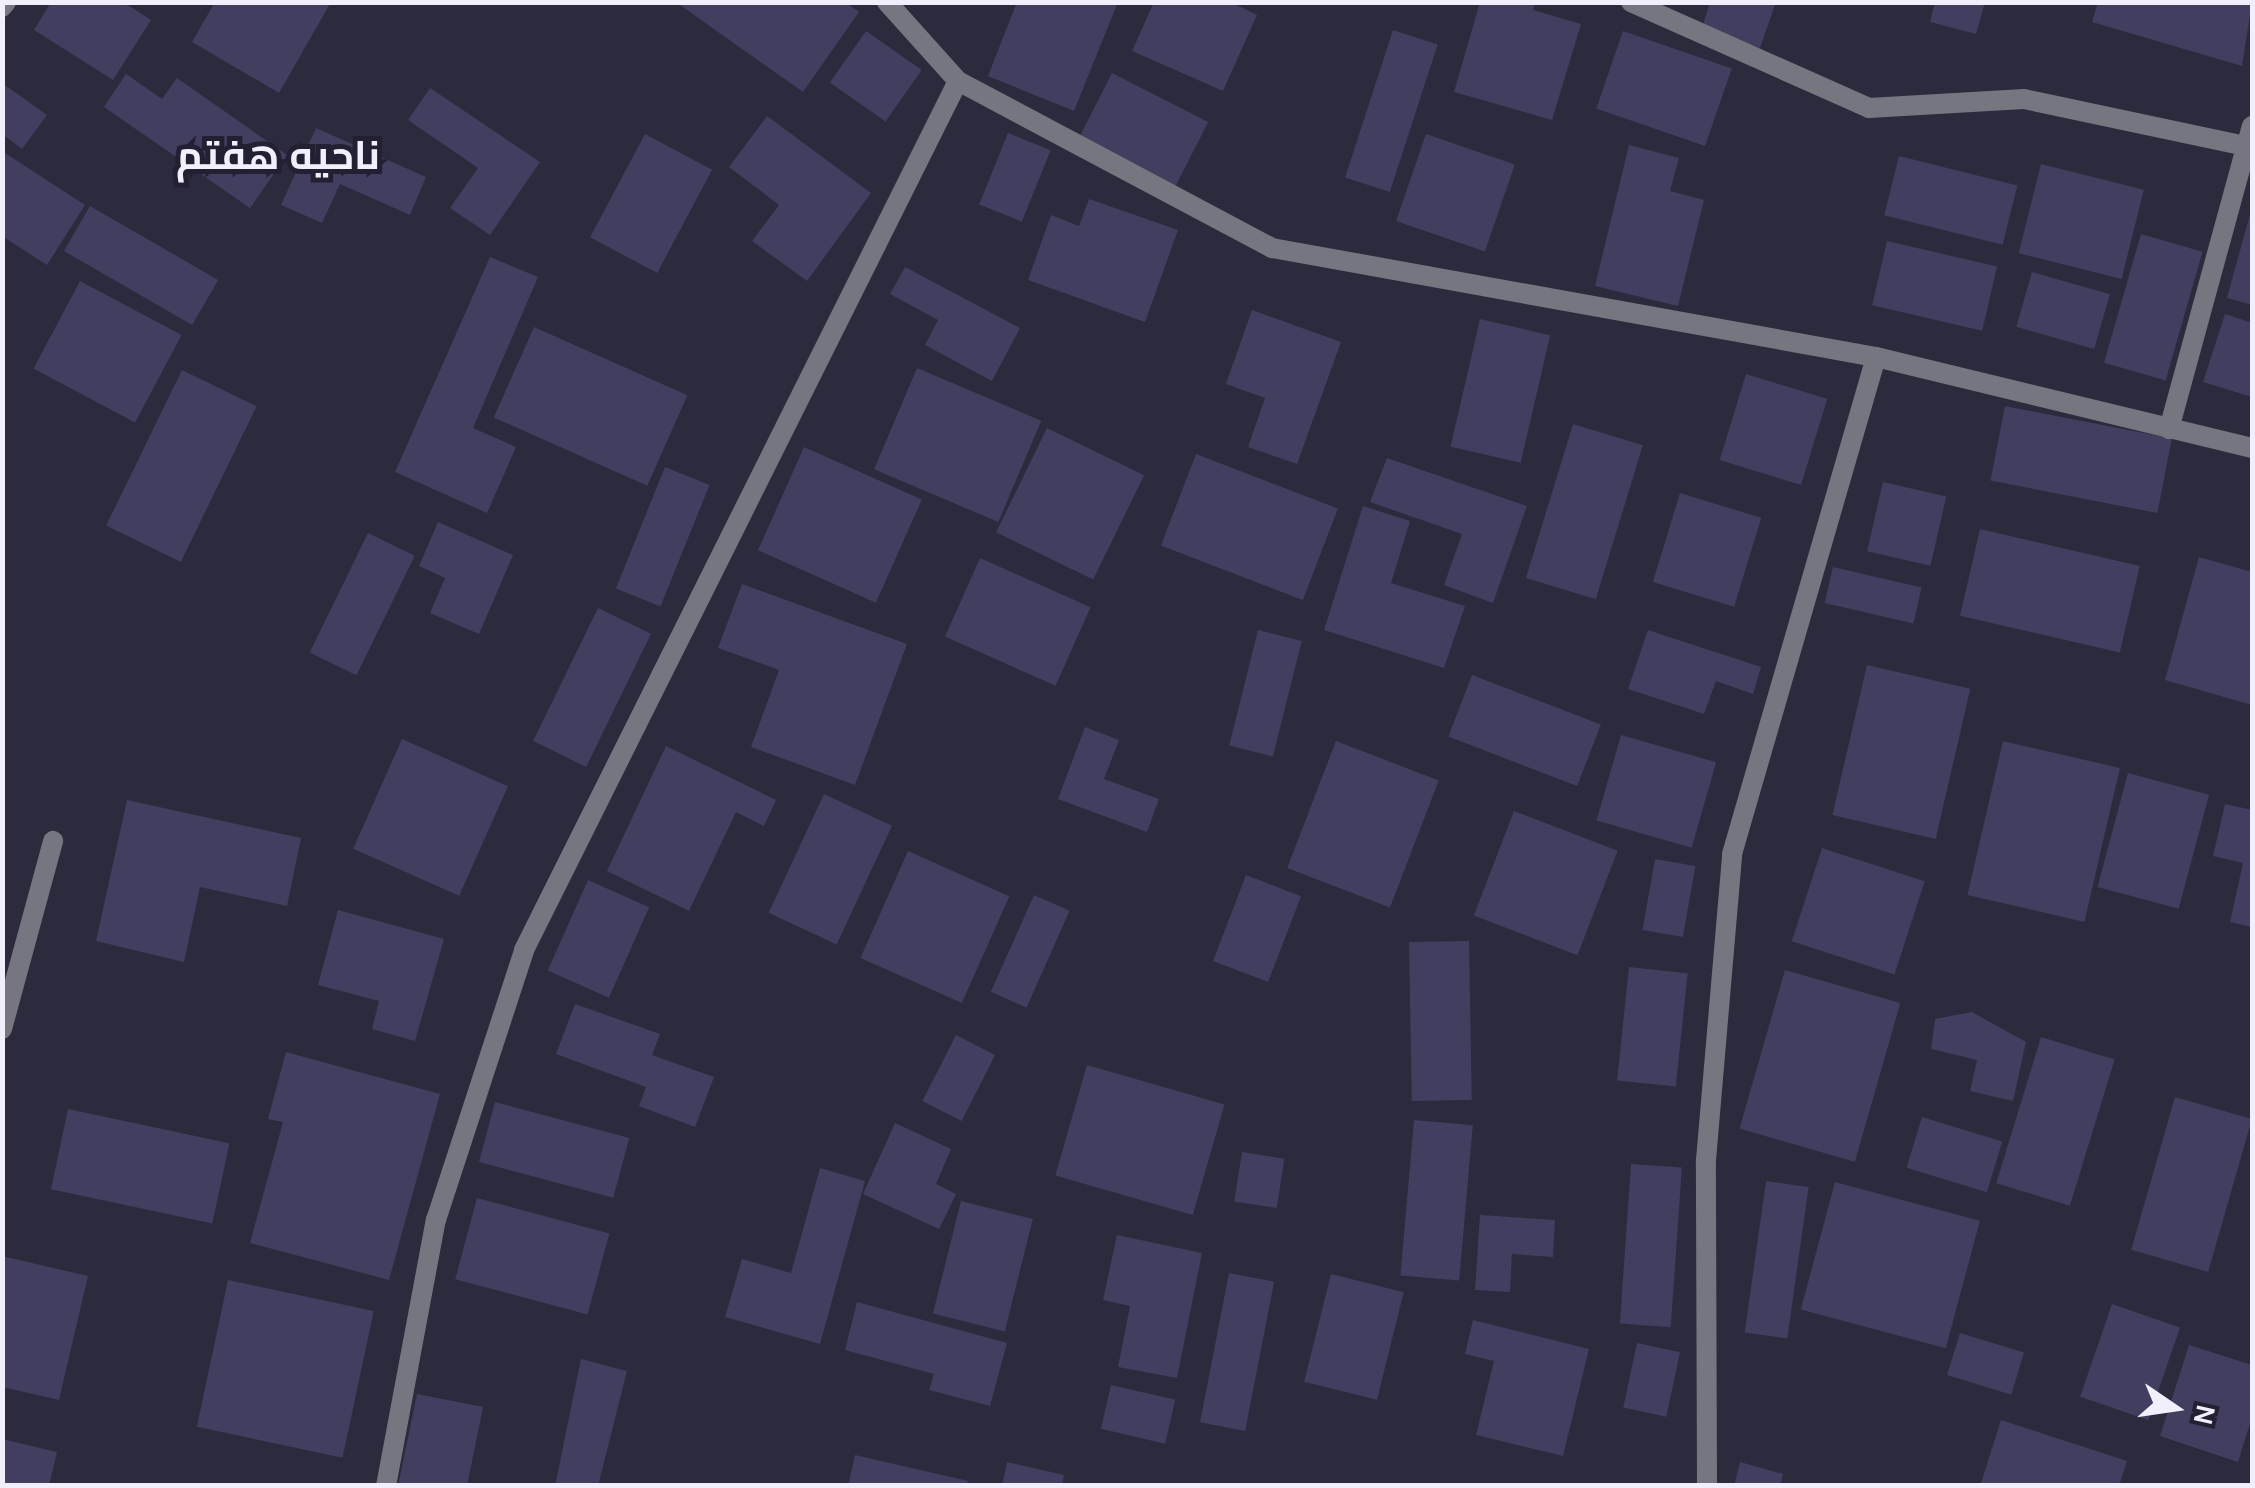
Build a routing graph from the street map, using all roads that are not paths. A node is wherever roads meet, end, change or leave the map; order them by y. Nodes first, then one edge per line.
1 (887, 2) edge
2 (1631, 2) edge
3 (958, 81) junction
4 (2251, 136) edge
5 (1876, 357) junction
6 (2169, 429) junction
7 (2252, 448) edge
8 (53, 840) dead end
9 (2, 1029) edge
10 (386, 1486) edge
11 (1707, 1486) edge

1 - 3 street
2 - 4 street
3 - 5 street
3 - 10 street
4 - 6 street
5 - 6 street
5 - 11 street
6 - 7 street
8 - 9 street

